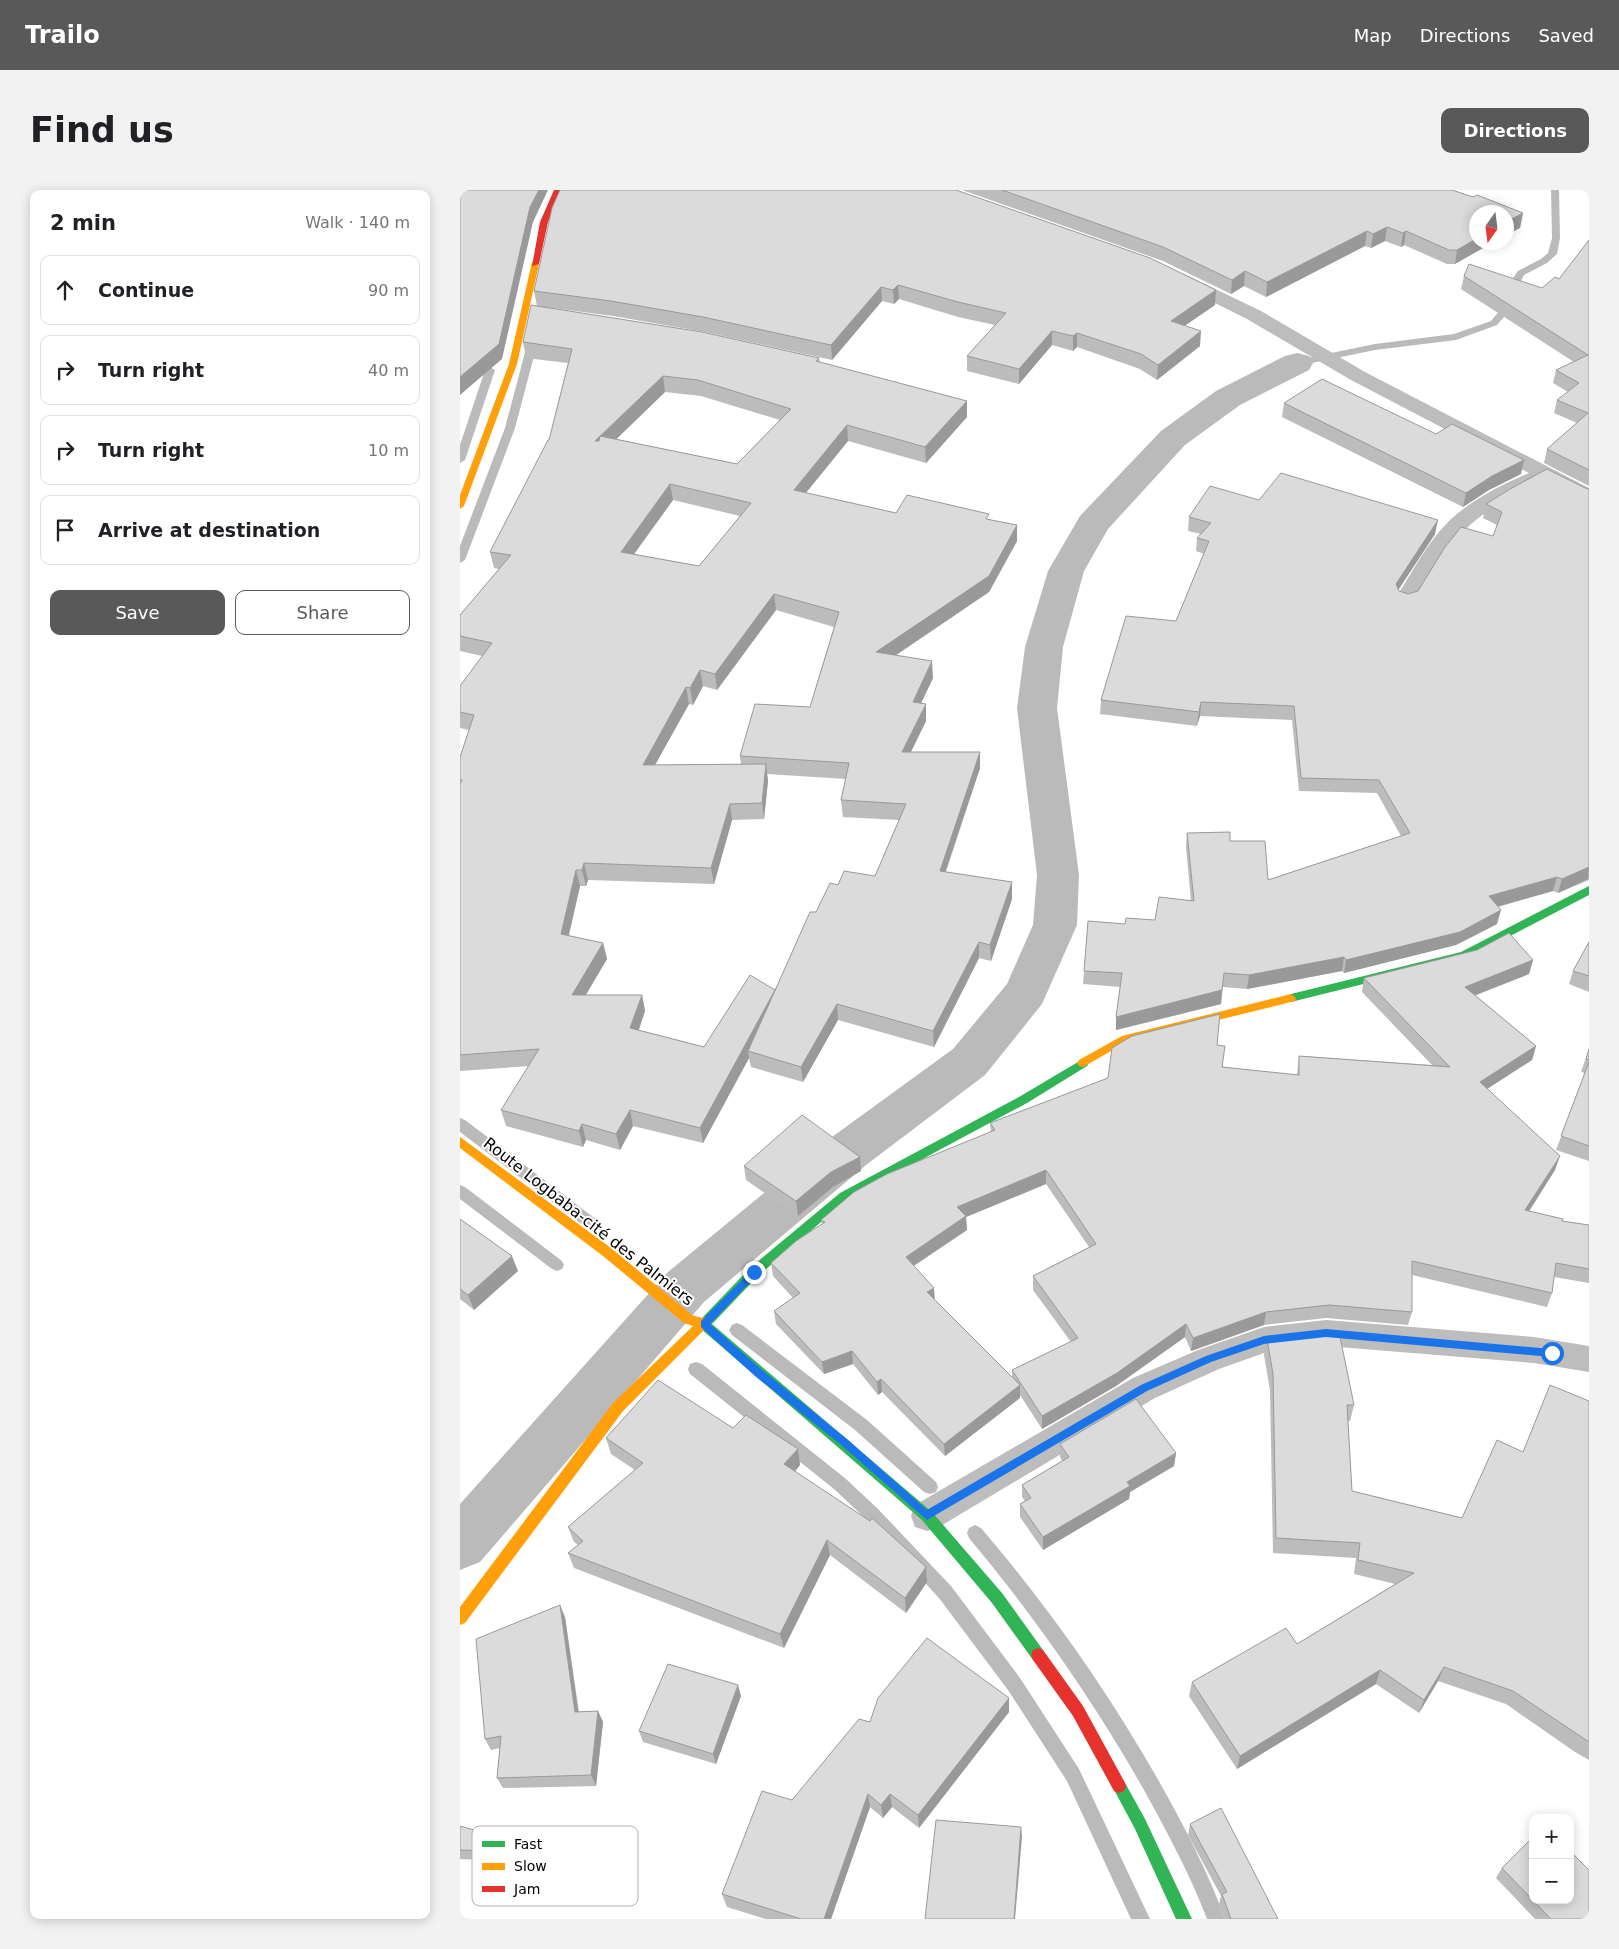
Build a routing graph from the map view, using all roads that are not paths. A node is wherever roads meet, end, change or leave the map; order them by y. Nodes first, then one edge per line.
1 (558, 190) edge
2 (1165, 271) edge
3 (1545, 473) junction
4 (1589, 496) edge
5 (460, 506) edge
6 (1406, 599) edge
7 (1589, 890) edge
8 (460, 1142) edge
9 (704, 1324) junction
10 (1589, 1359) edge
11 (927, 1516) junction
12 (460, 1618) edge
13 (1184, 1919) edge

1 - 5 main road
2 - 3 street
3 - 4 street
3 - 6 street
7 - 9 main road
8 - 9 main road, Route Logbaba-cité des Palmiers
9 - 11 main road, Route Logbaba-cité des Palmiers
9 - 12 main road
10 - 11 street
11 - 13 main road, Route Logbaba-cité des Palmiers

